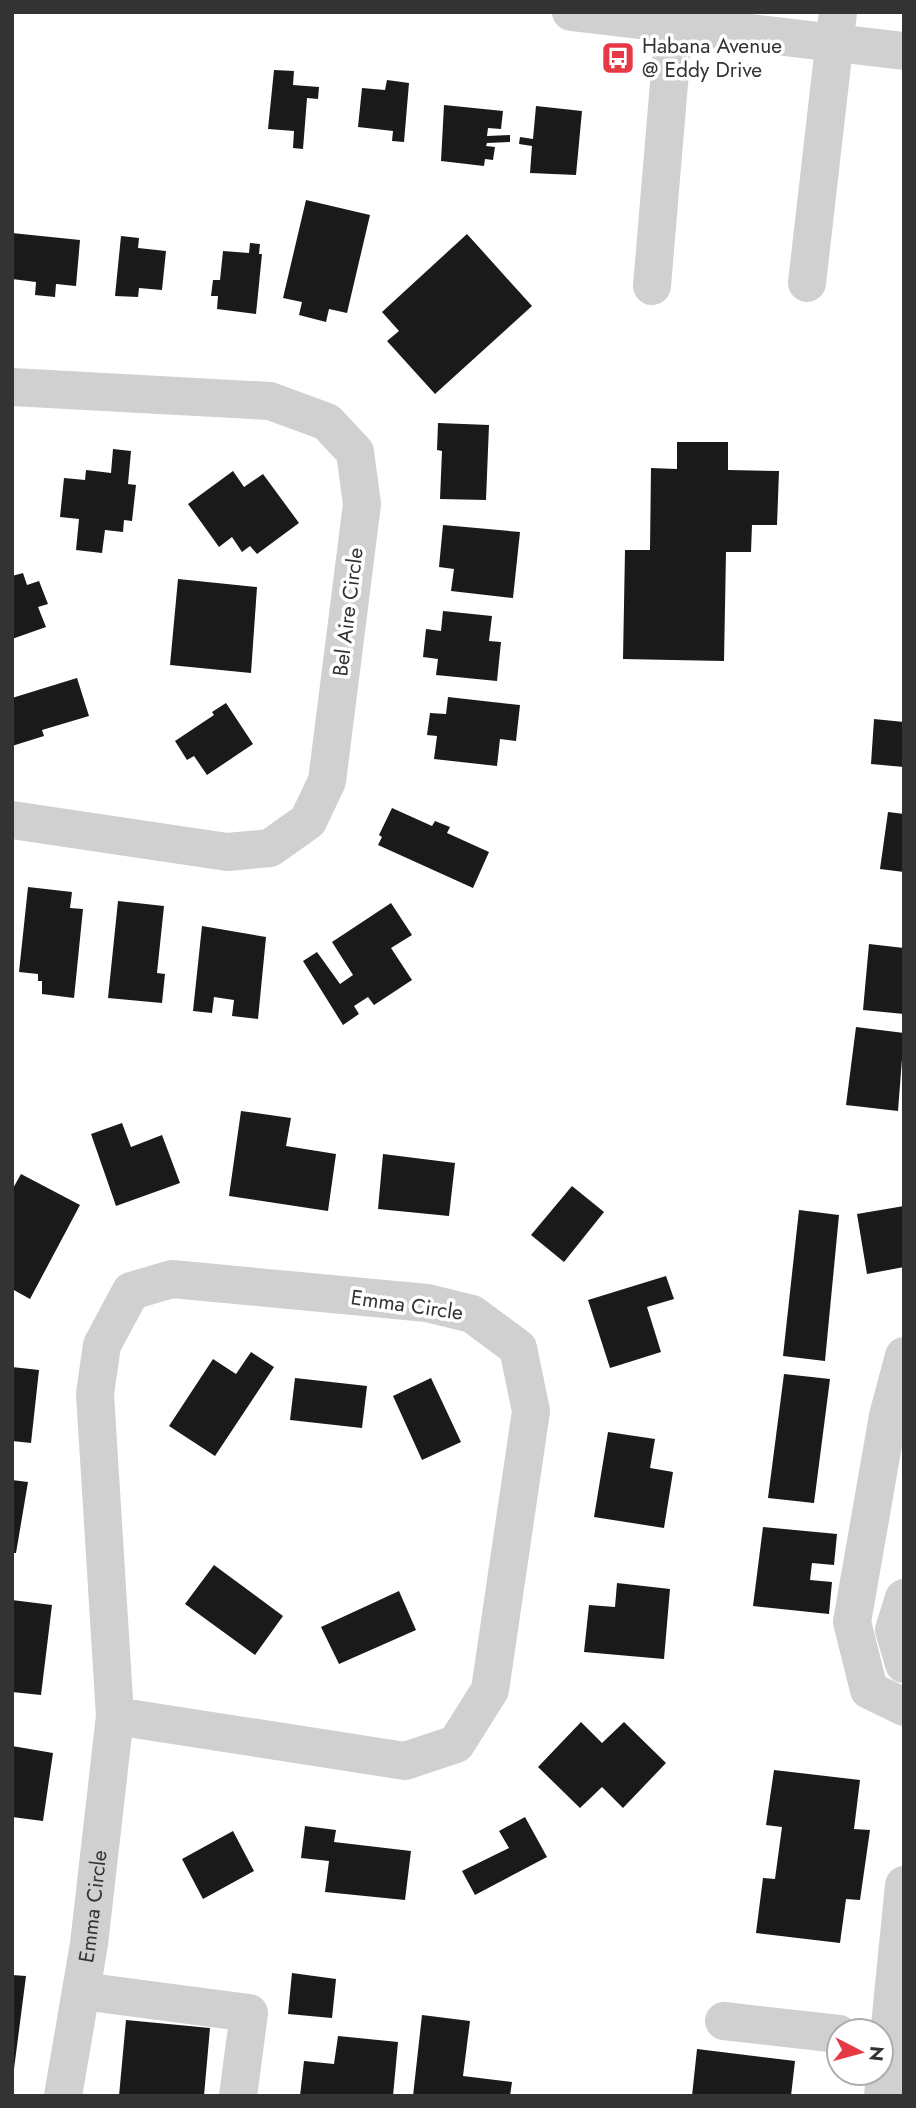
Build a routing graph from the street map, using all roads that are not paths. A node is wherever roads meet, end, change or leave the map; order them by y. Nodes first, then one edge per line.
1 (570, 12) edge
2 (576, 13) edge
3 (720, 21) edge
4 (674, 24) junction
5 (836, 28) edge
6 (904, 51) edge
7 (807, 283) dead end
8 (652, 286) dead end
9 (12, 387) edge
10 (12, 820) edge
11 (904, 1356) edge
12 (904, 1598) edge
13 (904, 1664) edge
14 (904, 1707) edge
15 (115, 1716) junction
16 (904, 1885) edge
17 (901, 1945) edge
18 (82, 1991) junction
19 (893, 2017) edge
20 (724, 2021) dead end
21 (825, 2032) edge
22 (63, 2096) edge
23 (237, 2096) edge

1 - 2 street
2 - 4 street
3 - 4 street
3 - 5 street
4 - 8 street
5 - 6 street
5 - 7 street
9 - 10 street, Bel Aire Circle
11 - 14 street
12 - 13 street
15 - 15 street, Emma Circle
15 - 18 street, Emma Circle
16 - 17 street
17 - 19 street
18 - 22 street, Emma Circle
18 - 23 street
20 - 21 street

